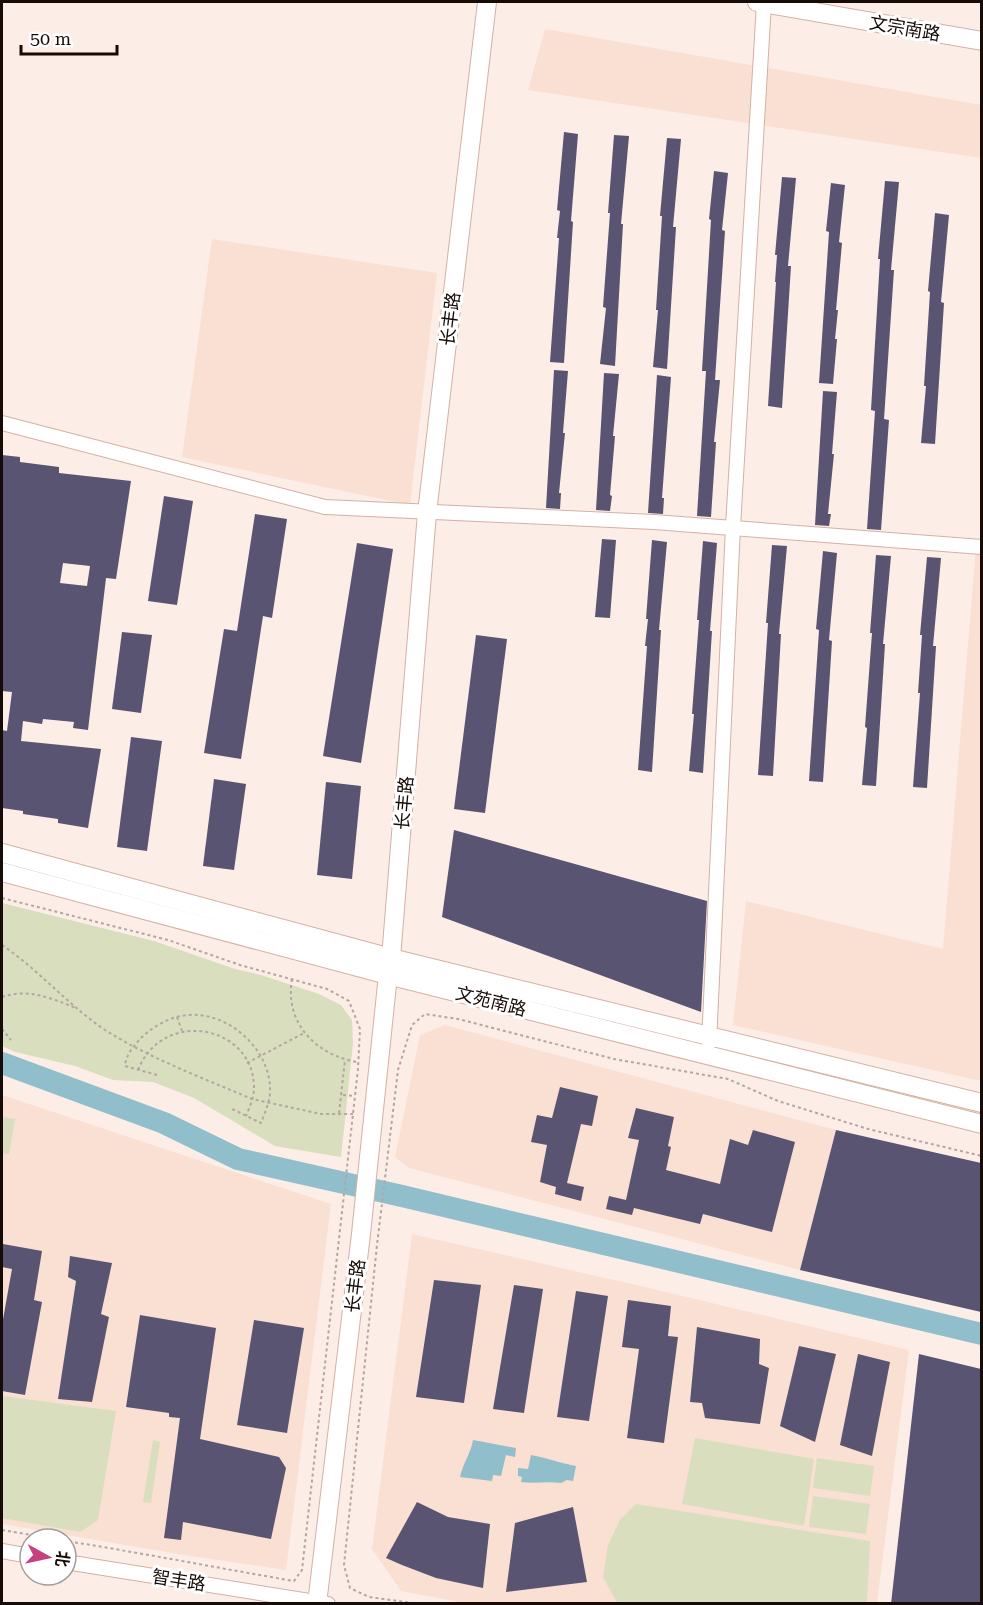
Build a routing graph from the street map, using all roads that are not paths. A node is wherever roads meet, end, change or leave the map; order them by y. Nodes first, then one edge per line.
1 (487, 2) edge
2 (760, 2) edge
3 (981, 41) edge
4 (2, 423) edge
5 (427, 513) junction
6 (733, 527) junction
7 (981, 547) edge
8 (2, 853) edge
9 (2, 872) edge
10 (389, 967) junction
11 (709, 1036) junction
12 (708, 1056) junction
13 (981, 1104) edge
14 (981, 1125) edge
15 (2, 1551) edge
16 (18, 1554) edge
17 (78, 1564) edge
18 (321, 1603) edge

1 - 5 main road, 长丰路
2 - 3 main road, 文宗南路
2 - 6 street
4 - 5 street
5 - 6 street
5 - 10 main road, 长丰路
6 - 7 street
6 - 11 street
8 - 10 main road, 文苑南路
9 - 10 main road, 文苑南路
10 - 11 main road, 文苑南路
10 - 12 main road, 文苑南路
10 - 18 main road, 长丰路
11 - 12 street
11 - 13 main road, 文苑南路
12 - 14 main road, 文苑南路
15 - 16 street
17 - 18 street, 智丰路

